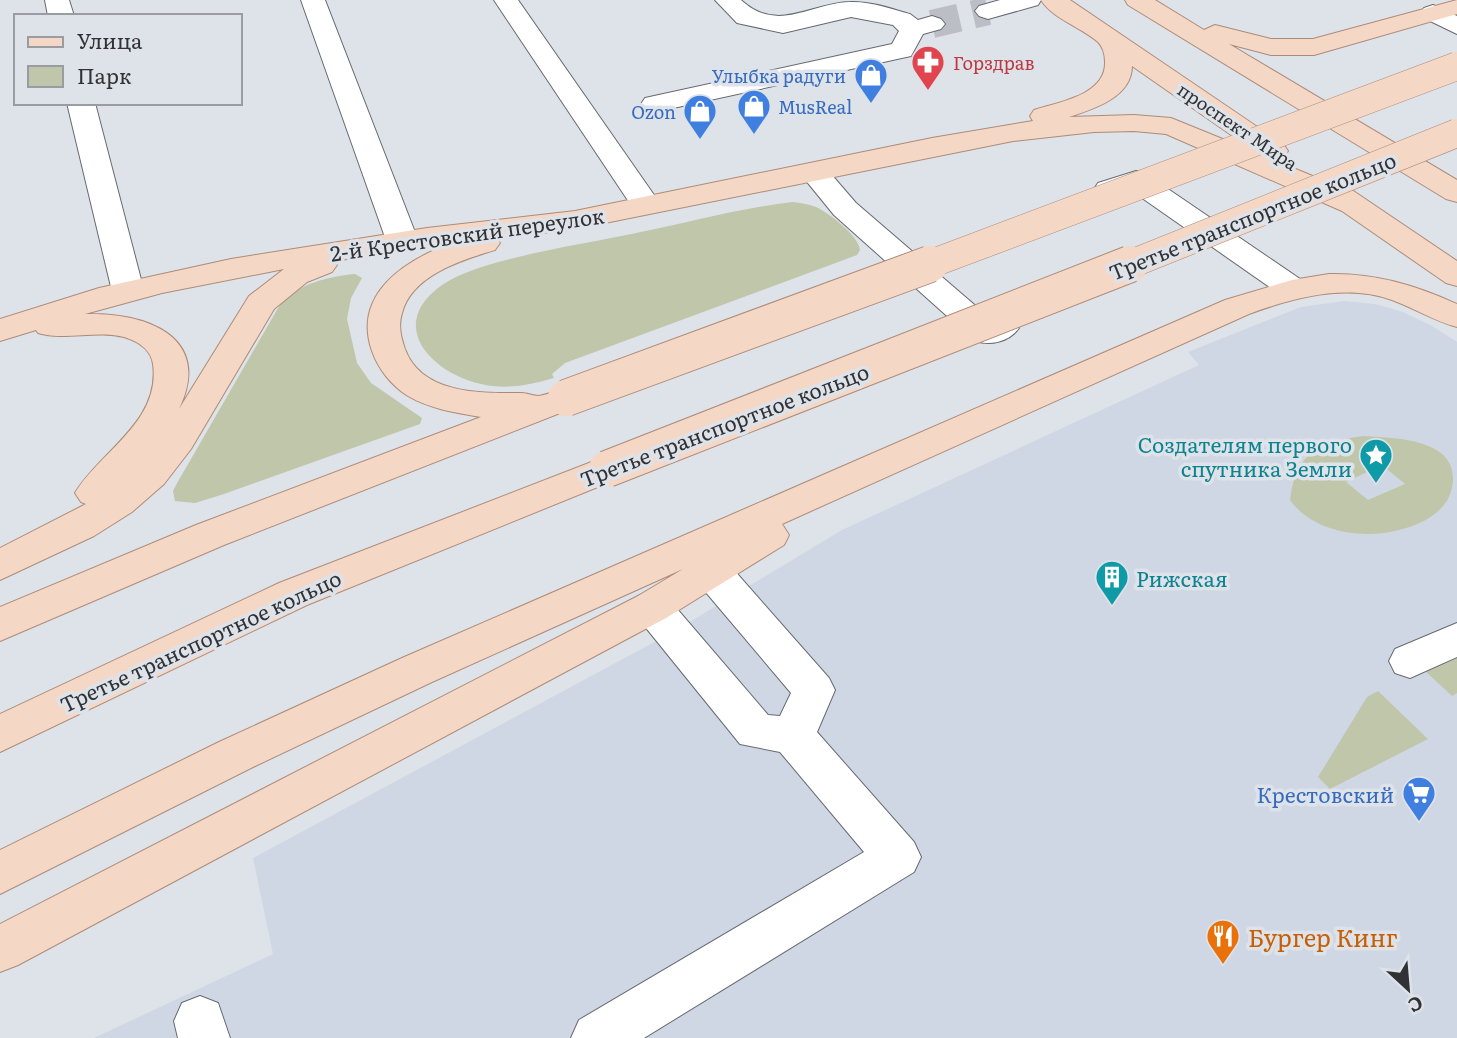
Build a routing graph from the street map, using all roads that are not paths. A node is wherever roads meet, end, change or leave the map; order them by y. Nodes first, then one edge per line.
1 (313, 0) edge
2 (506, 0) edge
3 (727, 0) edge
4 (1029, 0) edge
5 (1053, 0) edge
6 (1148, 7) edge
7 (1445, 9) edge
8 (988, 10) tunnel mouth
9 (1457, 26) edge
10 (1112, 40) junction
11 (1457, 66) edge
12 (655, 104) dead end
13 (82, 105) edge
14 (1457, 133) edge
15 (979, 138) junction
16 (814, 172) junction
17 (1457, 193) edge
18 (1352, 204) junction
19 (646, 205) junction
20 (575, 220) junction
21 (1222, 240) junction
22 (391, 242) junction
23 (907, 264) junction
24 (1457, 276) edge
25 (1292, 288) junction
26 (128, 290) junction
27 (1457, 317) edge
28 (1, 330) edge
29 (566, 398) junction
30 (868, 470) junction
31 (0, 554) edge
32 (0, 565) edge
33 (712, 572) junction
34 (652, 607) junction
35 (0, 625) edge
36 (1457, 639) edge
37 (1410, 662) dead end
38 (0, 734) edge
39 (793, 736) junction
40 (0, 873) edge
41 (0, 949) edge
42 (597, 1038) edge

1 - 22 street
2 - 19 street
3 - 12 street
4 - 8 street
5 - 10 main road, проспект Мира
6 - 7 main road
6 - 17 main road
7 - 9 street
10 - 15 main road, 2-й Крестовский переулок
10 - 18 main road, проспект Мира
11 - 29 main road, bridge
13 - 26 street
14 - 38 main road, Третье транспортное кольцо, bridge
15 - 16 main road, 2-й Крестовский переулок
15 - 18 main road, 2-й Крестовский переулок
16 - 19 main road, 2-й Крестовский переулок
16 - 23 street
18 - 24 main road, проспект Мира
19 - 20 main road, 2-й Крестовский переулок
20 - 22 main road, 2-й Крестовский переулок
20 - 29 main road
21 - 23 street
21 - 23 street
21 - 25 street
22 - 26 main road, 2-й Крестовский переулок
22 - 32 main road
25 - 27 main road
25 - 30 main road
26 - 28 main road, 2-й Крестовский переулок
28 - 31 main road
29 - 35 main road
30 - 33 main road
30 - 40 main road
33 - 34 main road
33 - 39 street
34 - 39 street
34 - 41 main road
36 - 37 street
39 - 42 street

